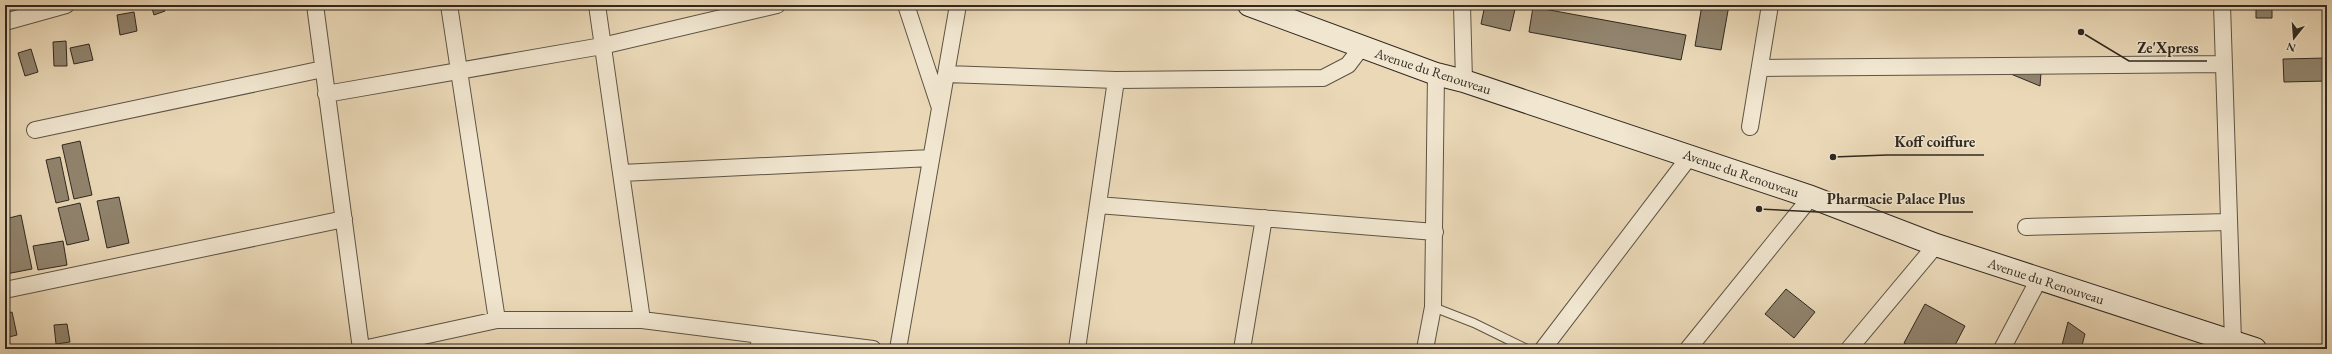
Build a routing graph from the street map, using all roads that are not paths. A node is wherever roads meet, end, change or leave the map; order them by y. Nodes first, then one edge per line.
1 (66, 5) edge
2 (315, 5) edge
3 (449, 5) edge
4 (597, 5) edge
5 (778, 5) edge
6 (906, 5) edge
7 (958, 5) edge
8 (1249, 5) edge
9 (1462, 5) edge
10 (1770, 5) edge
11 (2222, 5) edge
12 (5, 22) edge
13 (602, 46) junction
14 (1361, 48) junction
15 (2224, 64) junction
16 (1760, 68) junction
17 (323, 69) junction
18 (459, 70) junction
19 (946, 74) junction
20 (1436, 74) junction
21 (1116, 80) junction
22 (1464, 81) junction
23 (326, 94) junction
24 (940, 106) junction
25 (1750, 127) dead end
26 (35, 130) dead end
27 (1690, 156) junction
28 (931, 158) junction
29 (622, 173) junction
30 (1811, 197) junction
31 (1098, 205) junction
32 (1264, 218) junction
33 (344, 219) junction
34 (2229, 222) junction
35 (2026, 227) dead end
36 (1435, 232) junction
37 (1936, 245) junction
38 (2039, 280) junction
39 (5, 290) edge
40 (1433, 307) junction
41 (497, 320) junction
42 (642, 320) junction
43 (2233, 341) junction
44 (760, 342) edge
45 (362, 349) edge
46 (873, 349) edge
47 (898, 349) edge
48 (1077, 349) edge
49 (1242, 349) edge
50 (1425, 349) edge
51 (1526, 349) edge
52 (1543, 349) edge
53 (1688, 349) edge
54 (1849, 349) edge
55 (2002, 349) edge
56 (2255, 349) edge

1 - 12 street
2 - 17 street
3 - 18 street
4 - 13 street
5 - 13 street
6 - 24 street
7 - 19 street
8 - 14 main road, Avenue du Renouveau
9 - 22 street
10 - 16 street
11 - 15 street
13 - 18 street
13 - 29 street
14 - 20 main road, Avenue du Renouveau
14 - 21 street
15 - 16 street
15 - 34 street
16 - 25 street
17 - 23 street
17 - 26 street
18 - 23 street
18 - 41 street
19 - 21 street
19 - 24 street
20 - 22 main road, Avenue du Renouveau
20 - 36 street
21 - 31 street
22 - 27 main road, Avenue du Renouveau
23 - 33 street
24 - 28 street
27 - 30 main road, Avenue du Renouveau
27 - 52 street
28 - 29 street
28 - 47 street
29 - 42 street
30 - 37 main road, Avenue du Renouveau
30 - 53 street
31 - 32 street
31 - 48 street
32 - 36 street
32 - 49 street
33 - 39 street
33 - 45 street
34 - 35 street
34 - 43 street
36 - 40 street
37 - 38 main road, Avenue du Renouveau
37 - 54 street
38 - 43 main road, Avenue du Renouveau
38 - 55 street
40 - 50 street
40 - 51 lane
41 - 42 street
41 - 45 street
42 - 44 street
43 - 56 main road, Avenue du Renouveau
44 - 46 street

